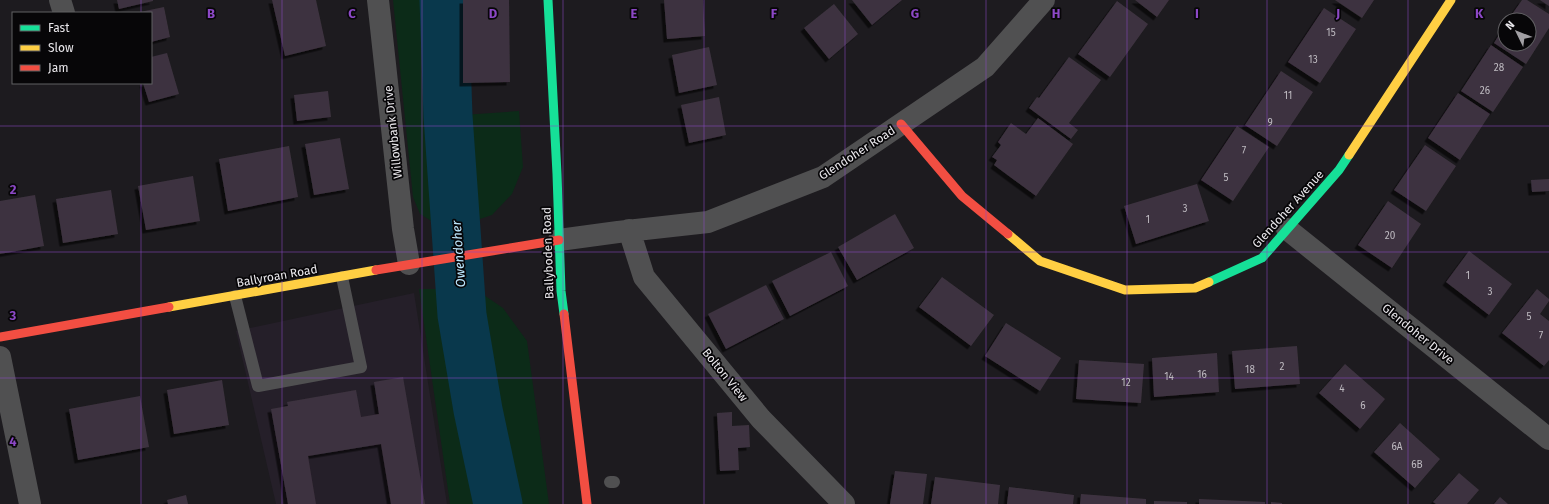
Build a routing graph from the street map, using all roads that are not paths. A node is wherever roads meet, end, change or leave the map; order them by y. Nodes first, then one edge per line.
1 (60, 0) edge
2 (378, 0) edge
3 (548, 0) edge
4 (1044, 0) edge
5 (1451, 0) edge
6 (64, 12) edge
7 (901, 124) junction
8 (1287, 229) junction
9 (629, 230) junction
10 (559, 240) junction
11 (409, 264) junction
12 (342, 277) junction
13 (236, 296) junction
14 (0, 337) edge
15 (0, 357) edge
16 (1549, 439) edge
17 (30, 504) edge
18 (587, 504) edge
19 (844, 504) edge

1 - 6 street
2 - 11 street, Willowbank Drive
3 - 10 main road, Ballyboden Road
4 - 7 street, Glendoher Road
5 - 8 main road, Glendoher Avenue
7 - 8 main road, Glendoher Avenue
7 - 9 street, Glendoher Road
8 - 16 street, Glendoher Drive
9 - 10 street, Glendoher Road
9 - 19 street, Bolton View
10 - 11 main road, Ballyroan Road
10 - 18 main road, Ballyboden Road
11 - 12 main road, Ballyroan Road
12 - 13 main road, Ballyroan Road
12 - 13 lane
13 - 14 main road, Ballyroan Road
15 - 17 street

